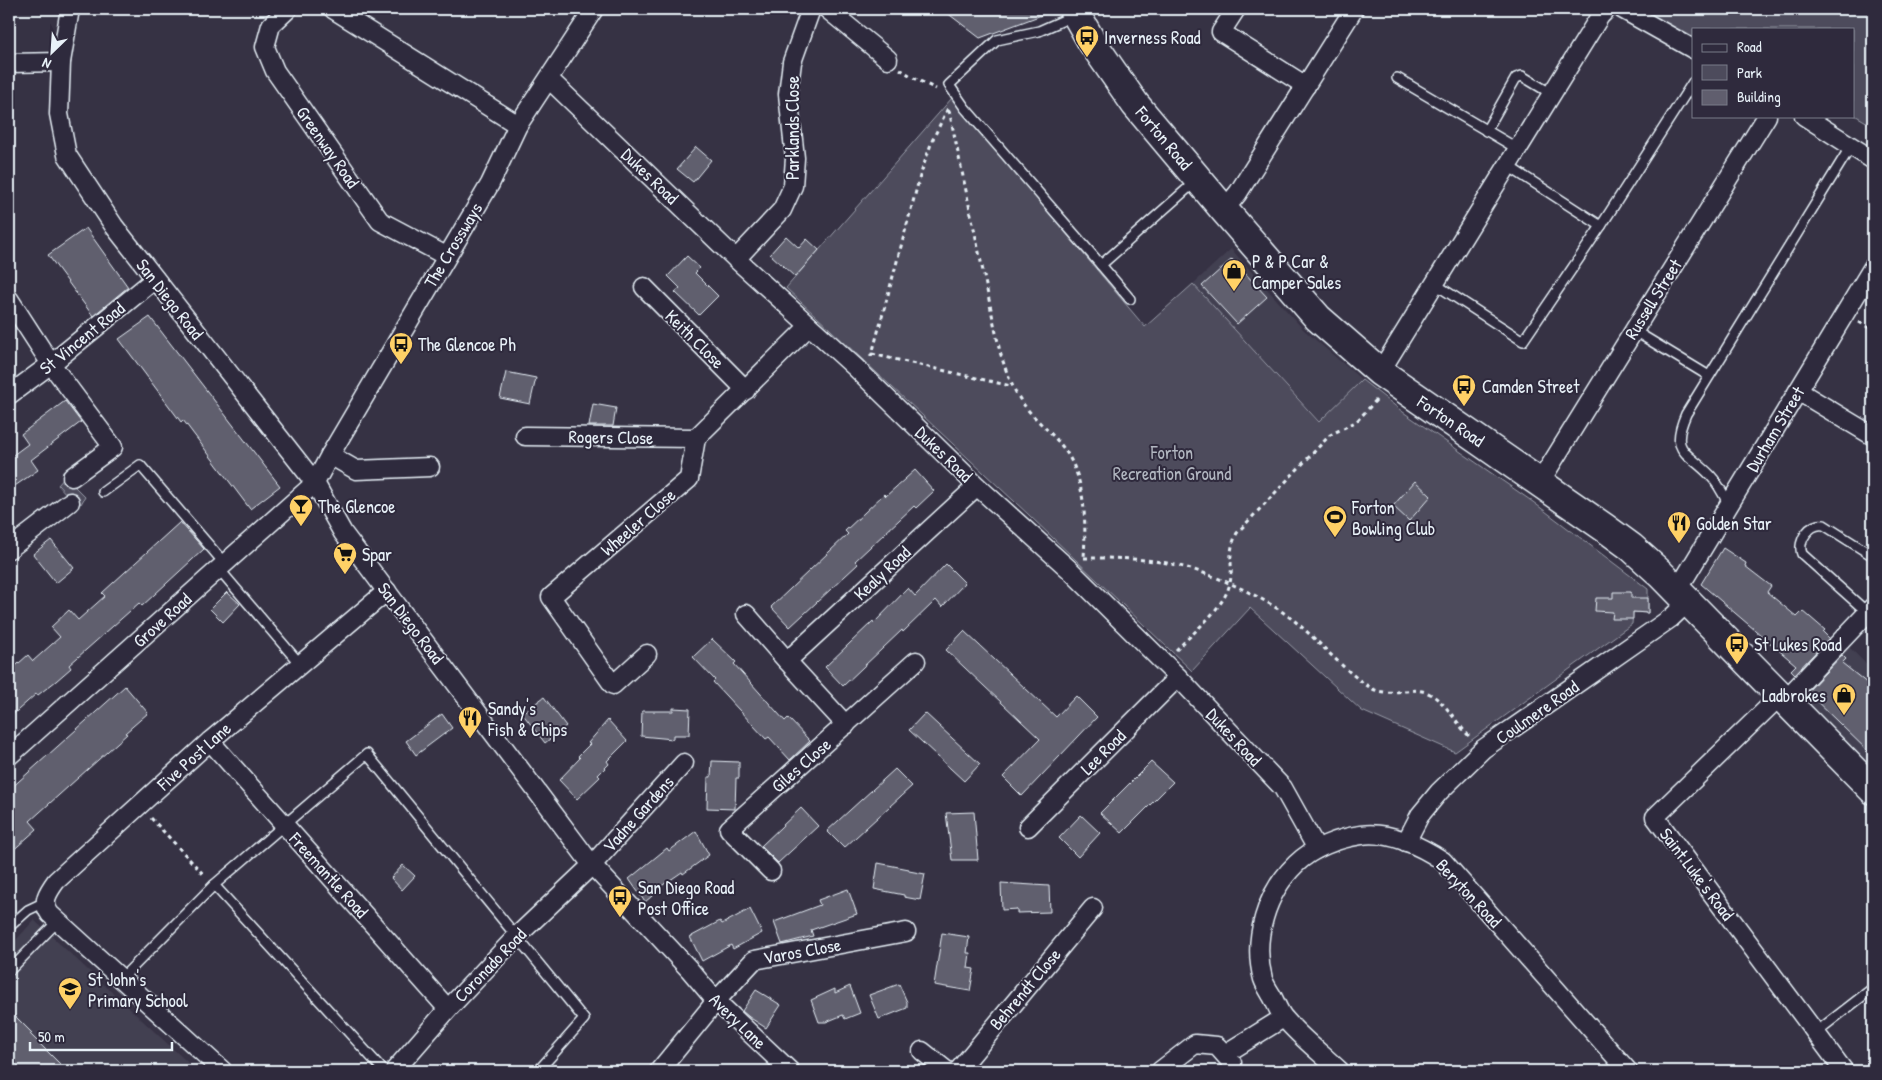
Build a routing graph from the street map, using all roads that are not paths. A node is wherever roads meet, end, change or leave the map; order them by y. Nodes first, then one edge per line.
1 (70, 9) edge
2 (288, 9) edge
3 (333, 9) edge
4 (594, 9) edge
5 (811, 9) edge
6 (828, 9) edge
7 (1236, 9) edge
8 (1354, 9) edge
9 (1607, 9) edge
10 (1622, 9) edge
11 (1074, 12) edge
12 (1692, 47) edge
13 (888, 59) road end
14 (61, 62) junction
15 (9, 63) edge
16 (1397, 78) dead end
17 (549, 79) junction
18 (1692, 84) edge
19 (1306, 86) junction
20 (1552, 94) junction
21 (1766, 118) edge
22 (1807, 118) edge
23 (518, 125) junction
24 (1486, 131) junction
25 (1851, 146) junction
26 (1518, 150) junction
27 (1873, 160) edge
28 (1508, 166) junction
29 (1198, 180) junction
30 (1224, 210) junction
31 (1601, 226) junction
32 (446, 256) junction
33 (736, 259) junction
34 (1101, 265) junction
35 (1873, 267) edge
36 (154, 279) junction
37 (1435, 284) junction
38 (644, 287) dead end
39 (9, 299) edge
40 (1130, 299) dead end
41 (810, 326) junction
42 (1634, 330) junction
43 (51, 364) junction
44 (1709, 376) junction
45 (1387, 377) junction
46 (746, 390) junction
47 (1798, 392) junction
48 (9, 395) edge
49 (525, 436) dead end
50 (1873, 436) edge
51 (696, 438) junction
52 (330, 455) junction
53 (430, 467) dead end
54 (72, 477) dead end
55 (1540, 482) junction
56 (315, 483) junction
57 (977, 486) junction
58 (103, 492) dead end
59 (70, 502) dead end
60 (1729, 505) junction
61 (9, 549) edge
62 (1873, 556) edge
63 (222, 566) junction
64 (388, 590) junction
65 (1681, 595) junction
66 (746, 614) dead end
67 (1867, 616) edge
68 (647, 654) dead end
69 (787, 661) junction
70 (916, 661) dead end
71 (300, 664) junction
72 (1178, 677) junction
73 (1783, 698) junction
74 (846, 725) junction
75 (210, 741) junction
76 (9, 756) edge
77 (684, 763) dead end
78 (1873, 790) edge
79 (284, 825) junction
80 (1028, 827) dead end
81 (1406, 842) junction
82 (1317, 849) junction
83 (592, 865) junction
84 (771, 871) dead end
85 (214, 885) junction
86 (45, 902) junction
87 (1093, 908) dead end
88 (57, 922) junction
89 (9, 927) edge
90 (906, 932) dead end
91 (517, 936) junction
92 (689, 969) joint
93 (9, 971) edge
94 (121, 979) junction
95 (1873, 988) edge
96 (716, 1001) junction
97 (448, 1009) junction
98 (1284, 1018) junction
99 (1815, 1033) junction
100 (922, 1051) dead end
101 (1225, 1054) junction
102 (223, 1071) edge
103 (384, 1071) edge
104 (394, 1071) edge
105 (538, 1071) edge
106 (658, 1071) edge
107 (790, 1071) edge
108 (947, 1071) edge
109 (958, 1071) edge
110 (1160, 1071) edge
111 (1230, 1071) edge
112 (1340, 1071) edge
113 (1628, 1071) edge
114 (1844, 1071) edge

1 - 14 street, San Diego Road
2 - 32 street, Greenway Road
3 - 23 street
4 - 17 street, The Crossways
5 - 33 street, Parklands Close
6 - 13 street
7 - 19 street
8 - 19 street
9 - 20 street
10 - 12 street
11 - 29 main road, Forton Road
11 - 34 lane
14 - 15 street
14 - 36 street, San Diego Road
16 - 24 lane
17 - 23 street, The Crossways
17 - 33 street, Dukes Road
18 - 31 lane
19 - 30 street
20 - 24 lane
20 - 26 street
21 - 42 street, Russell Street
22 - 25 street
23 - 32 street, The Crossways
24 - 26 lane
25 - 27 street
25 - 44 lane
26 - 28 street
28 - 31 lane
28 - 37 street
29 - 30 main road, Forton Road
29 - 34 lane
30 - 45 main road, Forton Road
31 - 37 lane
32 - 52 street, The Crossways
33 - 41 street, Dukes Road
34 - 40 lane
35 - 47 street, Durham Street
36 - 43 street, St Vincent Road
36 - 56 street, San Diego Road
37 - 45 street
38 - 46 street, Keith Close
39 - 43 street
41 - 46 street
41 - 57 street, Dukes Road
42 - 44 lane
42 - 55 street, Russell Street
43 - 48 street, St Vincent Road
43 - 54 street
44 - 60 lane
45 - 55 main road, Forton Road
46 - 51 street
47 - 50 street
47 - 60 street, Durham Street
49 - 51 street, Rogers Close
51 - 68 street, Wheeler Close
52 - 53 street
52 - 56 street, The Crossways
55 - 65 main road, Forton Road
56 - 63 street, Grove Road
56 - 64 street, San Diego Road
57 - 69 street, Kealy Road
57 - 72 street, Dukes Road
58 - 63 lane
59 - 61 street
60 - 65 street, Durham Street
62 - 67 lane
63 - 71 lane
63 - 76 street, Grove Road
64 - 71 street, Five Post Lane
64 - 83 street, San Diego Road
65 - 73 main road, Forton Road
65 - 81 street, Coulmere Road
66 - 69 street
67 - 73 street
69 - 74 street
70 - 74 street, Giles Close
71 - 75 street, Five Post Lane
72 - 80 street, Lee Road
72 - 82 street, Dukes Road
73 - 78 main road, Forton Road
73 - 99 street, Saint Luke's Road
74 - 84 street, Giles Close
75 - 79 street, Freemantle Road
75 - 86 street, Five Post Lane
77 - 83 street, Vadne Gardens
79 - 85 lane
79 - 91 lane
79 - 97 street, Freemantle Road
81 - 82 street, Beryton Road
81 - 113 street, Beryton Road
82 - 98 street, Beryton Road
83 - 91 street, Coronado Road
83 - 92 street, San Diego Road
85 - 94 lane
85 - 103 lane
86 - 88 street
86 - 89 lane
87 - 109 street, Behrendt Close
88 - 93 lane
88 - 94 street
90 - 96 street, Varos Close
91 - 97 street, Coronado Road
91 - 105 lane
92 - 96 street, Avery Lane
94 - 102 street
95 - 99 lane
96 - 106 street, Varos Close
96 - 107 street, Avery Lane
97 - 104 street, Coronado Road
98 - 101 street
98 - 112 street, Beryton Road
99 - 114 street, Saint Luke's Road
100 - 108 street
101 - 110 street
101 - 111 street

